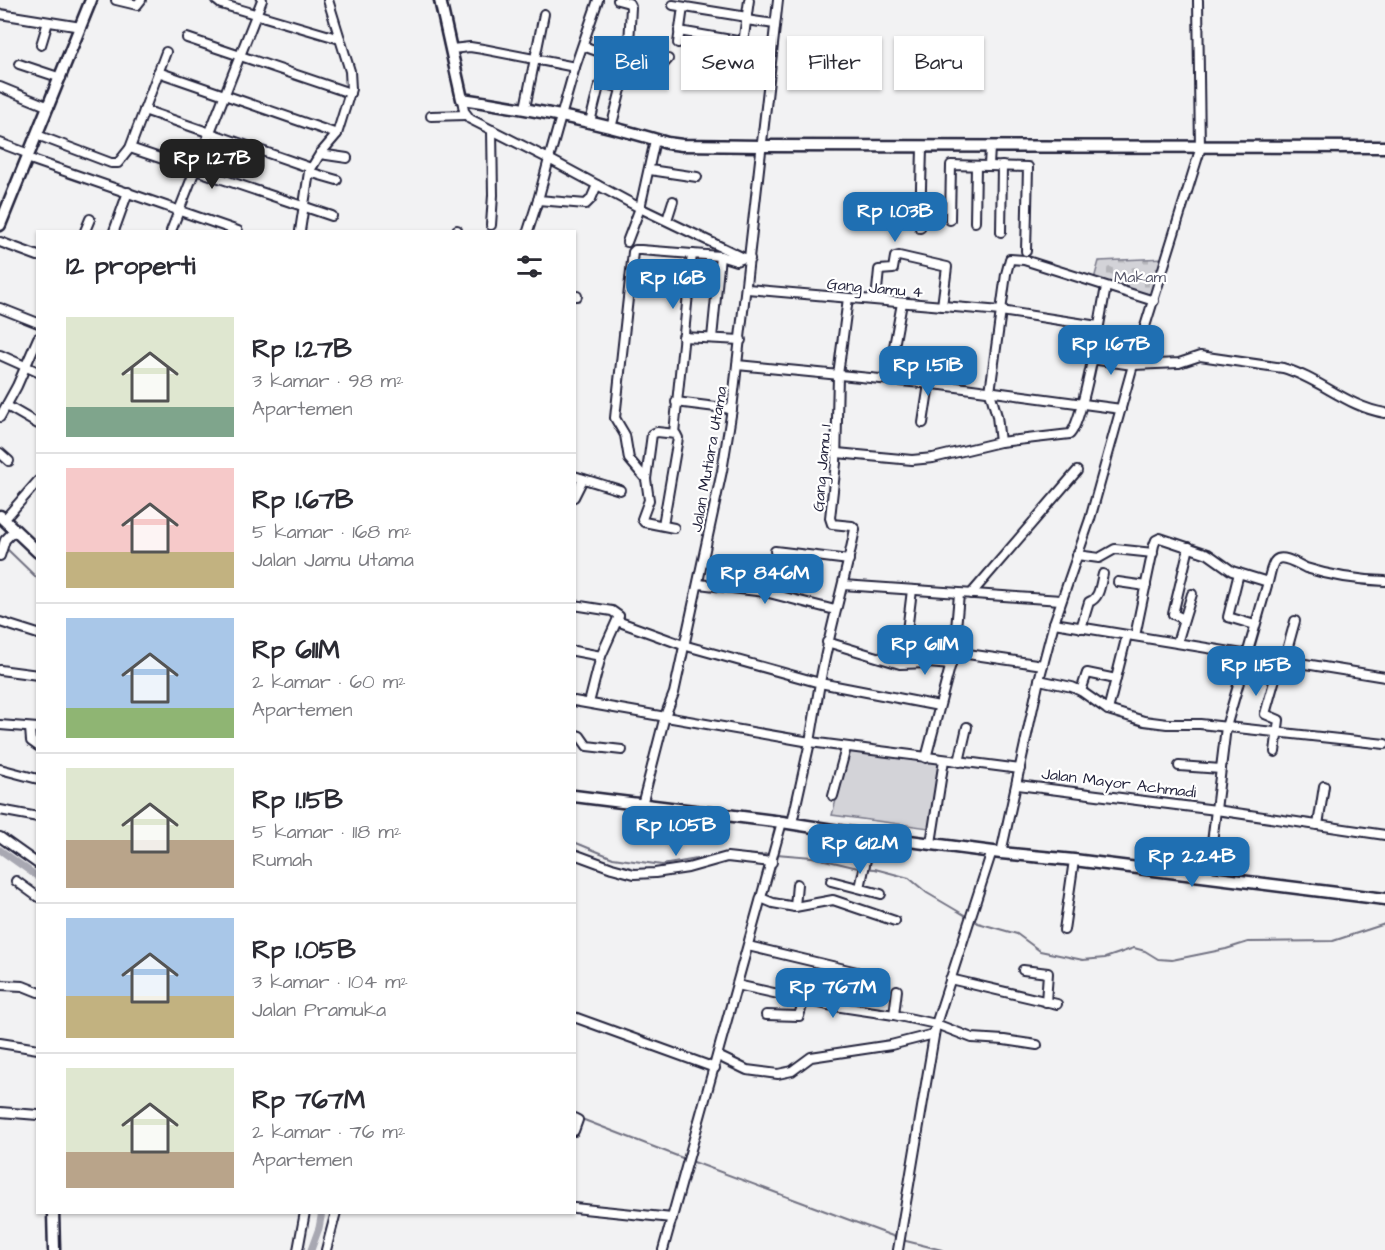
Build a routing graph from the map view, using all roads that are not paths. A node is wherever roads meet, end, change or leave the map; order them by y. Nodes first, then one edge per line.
1 (91, 0) edge
2 (116, 0) edge
3 (141, 0) edge
4 (216, 0) edge
5 (262, 0) edge
6 (328, 0) edge
7 (440, 0) edge
8 (598, 0) edge
9 (618, 0) edge
10 (749, 0) edge
11 (778, 0) edge
12 (1198, 0) edge
13 (673, 5) dead end
14 (683, 7) junction
15 (0, 14) edge
16 (544, 14) dead end
17 (258, 15) junction
18 (746, 18) junction
19 (48, 22) junction
20 (776, 24) junction
21 (81, 27) junction
22 (680, 32) junction
23 (629, 36) edge
24 (705, 36) edge
25 (744, 36) edge
26 (187, 38) dead end
27 (340, 39) junction
28 (678, 43) dead end
29 (40, 45) dead end
30 (583, 46) junction
31 (452, 49) junction
32 (594, 50) edge
33 (166, 52) dead end
34 (240, 56) junction
35 (534, 59) junction
36 (19, 64) dead end
37 (575, 67) junction
38 (158, 72) junction
39 (61, 78) junction
40 (0, 87) edge
41 (598, 90) edge
42 (621, 90) edge
43 (350, 93) junction
44 (226, 94) junction
45 (462, 99) junction
46 (49, 107) junction
47 (525, 108) junction
48 (144, 110) junction
49 (466, 115) junction
50 (561, 115) junction
51 (430, 116) dead end
52 (590, 122) junction
53 (611, 128) junction
54 (492, 130) junction
55 (211, 132) junction
56 (337, 134) junction
57 (37, 135) junction
58 (655, 140) junction
59 (0, 143) edge
60 (762, 146) junction
61 (1198, 146) junction
62 (922, 147) junction
63 (990, 147) junction
64 (1385, 147) edge
65 (130, 148) junction
66 (320, 154) junction
67 (28, 156) junction
68 (347, 158) dead end
69 (549, 159) junction
70 (976, 166) junction
71 (989, 166) junction
72 (1002, 166) junction
73 (310, 170) junction
74 (650, 170) junction
75 (196, 171) junction
76 (697, 177) dead end
77 (338, 180) dead end
78 (597, 185) junction
79 (128, 192) junction
80 (538, 200) junction
81 (673, 201) dead end
82 (304, 207) junction
83 (640, 208) junction
84 (179, 211) junction
85 (332, 216) dead end
86 (90, 219) dead end
87 (667, 220) junction
88 (950, 220) dead end
89 (975, 222) dead end
90 (0, 225) edge
91 (491, 225) dead end
92 (920, 228) dead end
93 (85, 230) edge
94 (114, 230) edge
95 (171, 230) edge
96 (235, 230) edge
97 (300, 230) edge
98 (528, 230) edge
99 (1001, 232) dead end
100 (0, 242) edge
101 (627, 242) dead end
102 (1026, 251) dead end
103 (692, 254) junction
104 (36, 255) edge
105 (720, 256) junction
106 (747, 258) junction
107 (1106, 286) junction
108 (747, 289) junction
109 (848, 298) junction
110 (876, 300) junction
111 (1154, 301) junction
112 (902, 303) junction
113 (942, 306) junction
114 (0, 308) edge
115 (1001, 311) junction
116 (36, 322) edge
117 (1098, 326) junction
118 (683, 337) junction
119 (712, 338) junction
120 (741, 340) junction
121 (36, 343) edge
122 (0, 355) edge
123 (945, 355) dead end
124 (1091, 359) junction
125 (737, 365) junction
126 (1133, 365) junction
127 (25, 368) junction
128 (36, 371) edge
129 (838, 375) junction
130 (888, 379) junction
131 (929, 384) junction
132 (942, 385) junction
133 (990, 392) junction
134 (676, 402) junction
135 (1082, 404) junction
136 (7, 406) junction
137 (732, 409) junction
138 (1121, 410) junction
139 (1385, 413) edge
140 (0, 417) edge
141 (36, 423) edge
142 (923, 423) dead end
143 (674, 434) junction
144 (1000, 442) junction
145 (0, 453) edge
146 (837, 453) junction
147 (9, 461) dead end
148 (1077, 471) dead end
149 (579, 478) edge
150 (646, 479) junction
151 (36, 483) edge
152 (620, 490) dead end
153 (2, 518) edge
154 (663, 525) junction
155 (674, 528) dead end
156 (15, 530) junction
157 (1189, 547) junction
158 (36, 550) edge
159 (774, 551) dead end
160 (1153, 553) junction
161 (1077, 555) junction
162 (0, 556) edge
163 (849, 560) junction
164 (1239, 573) junction
165 (1103, 574) dead end
166 (1385, 581) edge
167 (1118, 582) dead end
168 (1268, 582) junction
169 (699, 584) junction
170 (843, 585) junction
171 (1146, 586) junction
172 (912, 590) junction
173 (959, 594) junction
174 (971, 594) junction
175 (1192, 594) dead end
176 (1061, 600) junction
177 (576, 605) edge
178 (835, 610) junction
179 (1184, 618) junction
180 (617, 621) junction
181 (1295, 621) dead end
182 (0, 622) edge
183 (1054, 624) junction
184 (1255, 625) junction
185 (1081, 628) junction
186 (907, 631) dead end
187 (36, 633) edge
188 (1131, 635) junction
189 (827, 642) junction
190 (1177, 643) junction
191 (683, 645) junction
192 (576, 651) edge
193 (954, 652) junction
194 (1247, 654) junction
195 (601, 656) junction
196 (1282, 661) junction
197 (951, 665) junction
198 (1043, 665) junction
199 (0, 670) edge
200 (36, 675) edge
201 (1385, 678) edge
202 (1116, 679) junction
203 (1039, 680) junction
204 (820, 683) junction
205 (1081, 691) junction
206 (576, 701) edge
207 (589, 703) junction
208 (939, 706) junction
209 (1108, 710) junction
210 (664, 716) junction
211 (0, 725) edge
212 (967, 727) dead end
213 (1226, 727) junction
214 (34, 728) edge
215 (576, 735) edge
216 (810, 742) junction
217 (1276, 743) junction
218 (1385, 744) edge
219 (36, 745) edge
220 (846, 748) junction
221 (622, 750) dead end
222 (926, 758) junction
223 (944, 760) junction
224 (959, 762) junction
225 (1179, 766) dead end
226 (0, 769) edge
227 (1020, 769) junction
228 (1221, 769) junction
229 (36, 779) edge
230 (1018, 785) junction
231 (1324, 786) dead end
232 (576, 796) edge
233 (832, 796) dead end
234 (642, 805) junction
235 (0, 810) edge
236 (1216, 810) junction
237 (36, 818) edge
238 (787, 823) junction
239 (1318, 825) junction
240 (1385, 835) edge
241 (871, 836) junction
242 (0, 837) edge
243 (931, 843) junction
244 (997, 852) junction
245 (576, 855) edge
246 (773, 856) junction
247 (1074, 860) junction
248 (36, 863) edge
249 (1208, 876) junction
250 (16, 881) dead end
251 (831, 881) dead end
252 (797, 884) dead end
253 (860, 888) junction
254 (881, 894) dead end
255 (36, 896) edge
256 (761, 898) junction
257 (1385, 899) edge
258 (795, 907) junction
259 (895, 921) dead end
260 (1064, 930) dead end
261 (748, 946) junction
262 (835, 967) junction
263 (1023, 970) dead end
264 (857, 972) dead end
265 (950, 979) junction
266 (0, 985) edge
267 (737, 985) junction
268 (897, 990) dead end
269 (36, 991) edge
270 (804, 999) junction
271 (1046, 1002) junction
272 (1057, 1004) dead end
273 (828, 1005) junction
274 (766, 1015) dead end
275 (894, 1015) junction
276 (576, 1018) edge
277 (936, 1024) junction
278 (934, 1034) junction
279 (0, 1042) edge
280 (1036, 1045) dead end
281 (36, 1049) edge
282 (718, 1056) junction
283 (715, 1068) junction
284 (0, 1112) edge
285 (36, 1115) edge
286 (576, 1208) edge
287 (53, 1214) edge
288 (306, 1214) edge
289 (336, 1214) edge
290 (672, 1218) junction
291 (54, 1250) edge
292 (298, 1250) edge
293 (327, 1250) edge
294 (663, 1250) edge
295 (898, 1250) edge

1 - 21 main road
2 - 3 street
4 - 17 street
5 - 17 street
6 - 27 street
7 - 31 main road
8 - 30 street
9 - 23 street
10 - 18 street
11 - 20 street, Jalan Mutiara Utama
12 - 61 street
13 - 14 street
14 - 18 street
14 - 22 street
15 - 19 street
16 - 35 street
17 - 27 street
17 - 34 street
18 - 20 street
18 - 25 street
19 - 21 street
19 - 29 street
20 - 60 street, Jalan Mutiara Utama
21 - 39 main road
22 - 24 street
22 - 28 street
26 - 34 street
27 - 43 street
30 - 32 street
30 - 37 street
31 - 35 street
31 - 45 main road
33 - 38 street
34 - 43 street
34 - 44 street
35 - 37 street
35 - 47 street
36 - 39 street
37 - 50 street
38 - 44 street
38 - 48 street
39 - 46 main road
40 - 46 street
41 - 52 street
42 - 53 street
43 - 56 street
44 - 55 street
44 - 56 street
45 - 47 main road
45 - 49 street
46 - 57 main road
47 - 50 main road
48 - 55 street
48 - 65 street
49 - 51 street
49 - 54 street
50 - 52 main road
50 - 69 street
52 - 53 main road
53 - 58 main road
54 - 69 street
54 - 91 street
55 - 73 street
55 - 75 street
56 - 66 street
57 - 65 street
57 - 67 main road
58 - 60 main road
58 - 74 street
59 - 67 street
60 - 62 main road
60 - 106 street, Jalan Mutiara Utama
61 - 63 main road
61 - 64 main road
61 - 111 street
62 - 63 main road
62 - 92 street
63 - 71 street
65 - 75 street
66 - 68 street
66 - 73 street
67 - 79 street
67 - 90 main road
69 - 78 street
69 - 80 street
70 - 71 street
70 - 88 street
70 - 89 street
71 - 72 street
72 - 99 street
72 - 102 street
73 - 77 street
73 - 82 street
74 - 76 street
74 - 83 street
75 - 82 street
75 - 84 street
78 - 80 street
78 - 83 street
79 - 84 street
79 - 94 street
80 - 98 street
81 - 87 street
82 - 85 street
82 - 97 street
83 - 87 street
83 - 101 street
84 - 95 street
84 - 96 street
86 - 93 street
87 - 106 street
100 - 104 street
103 - 105 street
103 - 118 street
103 - 150 street
105 - 106 street
105 - 119 street
106 - 108 street, Jalan Mutiara Utama
107 - 111 street
107 - 115 street
107 - 117 street
108 - 109 street, Gang Jamu 4
108 - 120 street, Jalan Mutiara Utama
109 - 110 street, Gang Jamu 4
109 - 129 street, Gang Jamu 1
110 - 112 street, Gang Jamu 4
110 - 113 street
111 - 126 street
112 - 113 street, Gang Jamu 4
112 - 130 street
113 - 115 street, Gang Jamu 4
114 - 116 street
115 - 117 street, Gang Jamu 4
115 - 133 street
117 - 124 street
118 - 119 street
118 - 134 street
119 - 120 street
120 - 125 street, Jalan Mutiara Utama
121 - 127 street
122 - 127 street
123 - 132 street
124 - 126 street
124 - 135 street
125 - 129 street
125 - 137 street, Jalan Mutiara Utama
126 - 138 street
126 - 139 street
127 - 128 street
127 - 136 street
129 - 130 street
129 - 146 street, Gang Jamu 1
130 - 131 street
131 - 132 street
131 - 142 street
132 - 133 street
133 - 135 street
133 - 144 street
134 - 137 street
134 - 143 street
135 - 138 street
135 - 144 street
136 - 140 street
136 - 141 street
137 - 169 street, Jalan Mutiara Utama
138 - 161 street
143 - 150 street
143 - 154 street
144 - 146 street
145 - 147 street
146 - 163 street, Gang Jamu 1
148 - 174 street
149 - 152 street
150 - 154 street
151 - 153 street
153 - 156 main road
154 - 155 street
156 - 158 main road
156 - 162 street
157 - 160 street
157 - 164 street
157 - 179 street
159 - 163 street
160 - 161 street
160 - 171 street
161 - 176 street
163 - 170 street, Gang Jamu 1
164 - 168 street
164 - 184 street
165 - 185 street
166 - 168 street
167 - 171 street
168 - 184 street
169 - 178 street
169 - 191 street, Jalan Mutiara Utama
170 - 172 street
170 - 178 street, Gang Jamu 1
171 - 188 street
172 - 173 street
172 - 186 street
173 - 174 street
173 - 193 street
174 - 176 street
175 - 179 street
176 - 183 street
177 - 180 street
178 - 189 street, Gang Jamu 1
179 - 190 street
180 - 191 street
180 - 195 street
181 - 196 street
182 - 187 street
183 - 185 street
183 - 198 street
184 - 194 street
185 - 188 street
188 - 190 street
188 - 202 street
189 - 197 street
189 - 204 street, Gang Jamu 1
190 - 194 street
191 - 204 street
191 - 210 street, Jalan Mutiara Utama
192 - 195 street
193 - 197 street
193 - 198 street
194 - 196 street
194 - 213 street
195 - 207 street
196 - 201 street
196 - 217 street
197 - 208 street
198 - 203 street
199 - 200 street
202 - 205 street
202 - 209 street
203 - 205 street
203 - 227 street
204 - 208 street
204 - 216 street, Gang Jamu 1
205 - 209 street
206 - 207 street
207 - 210 street
208 - 222 street
209 - 213 street
210 - 216 street
210 - 234 street, Jalan Mutiara Utama
211 - 214 street
212 - 224 street
213 - 217 street
213 - 228 street
214 - 219 street
215 - 221 street
216 - 220 street
216 - 238 street, Gang Jamu 1
217 - 218 street
220 - 222 street
220 - 233 street
222 - 223 street
223 - 224 street
223 - 243 street
224 - 227 street
225 - 228 street
226 - 229 street
227 - 230 street
228 - 236 street
230 - 236 street, Jalan Mayor Achmadi
230 - 244 street
231 - 239 street
232 - 234 main road
234 - 238 main road
235 - 237 street
236 - 239 street, Jalan Mayor Achmadi
236 - 249 street
238 - 241 main road
238 - 246 street, Gang Jamu 1
239 - 240 street, Jalan Mayor Achmadi
241 - 243 main road
241 - 253 street
242 - 248 street
243 - 244 main road
244 - 247 main road
244 - 265 street
245 - 246 street
246 - 256 street, Gang Jamu 1
247 - 249 main road
247 - 260 street
249 - 257 main road
250 - 255 street
251 - 253 street
252 - 258 street
253 - 254 street
256 - 258 street
256 - 261 street, Gang Jamu 1
258 - 259 street
261 - 262 street
261 - 267 street, Gang Jamu 1
262 - 264 street
262 - 273 street
263 - 271 street
265 - 271 street
265 - 277 street
266 - 269 street
267 - 270 street
267 - 282 street, Gang Jamu 1
268 - 275 street
270 - 273 street
270 - 274 street
271 - 272 street
273 - 275 street
275 - 277 street
276 - 283 street
277 - 278 street
277 - 280 street
278 - 282 street
278 - 295 street
279 - 281 street
282 - 283 street, Gang Jamu 1
283 - 290 street, Gang Jamu 1
284 - 285 street
286 - 290 street
287 - 291 main road
288 - 292 street
289 - 293 street
290 - 294 street, Gang Jamu 1

